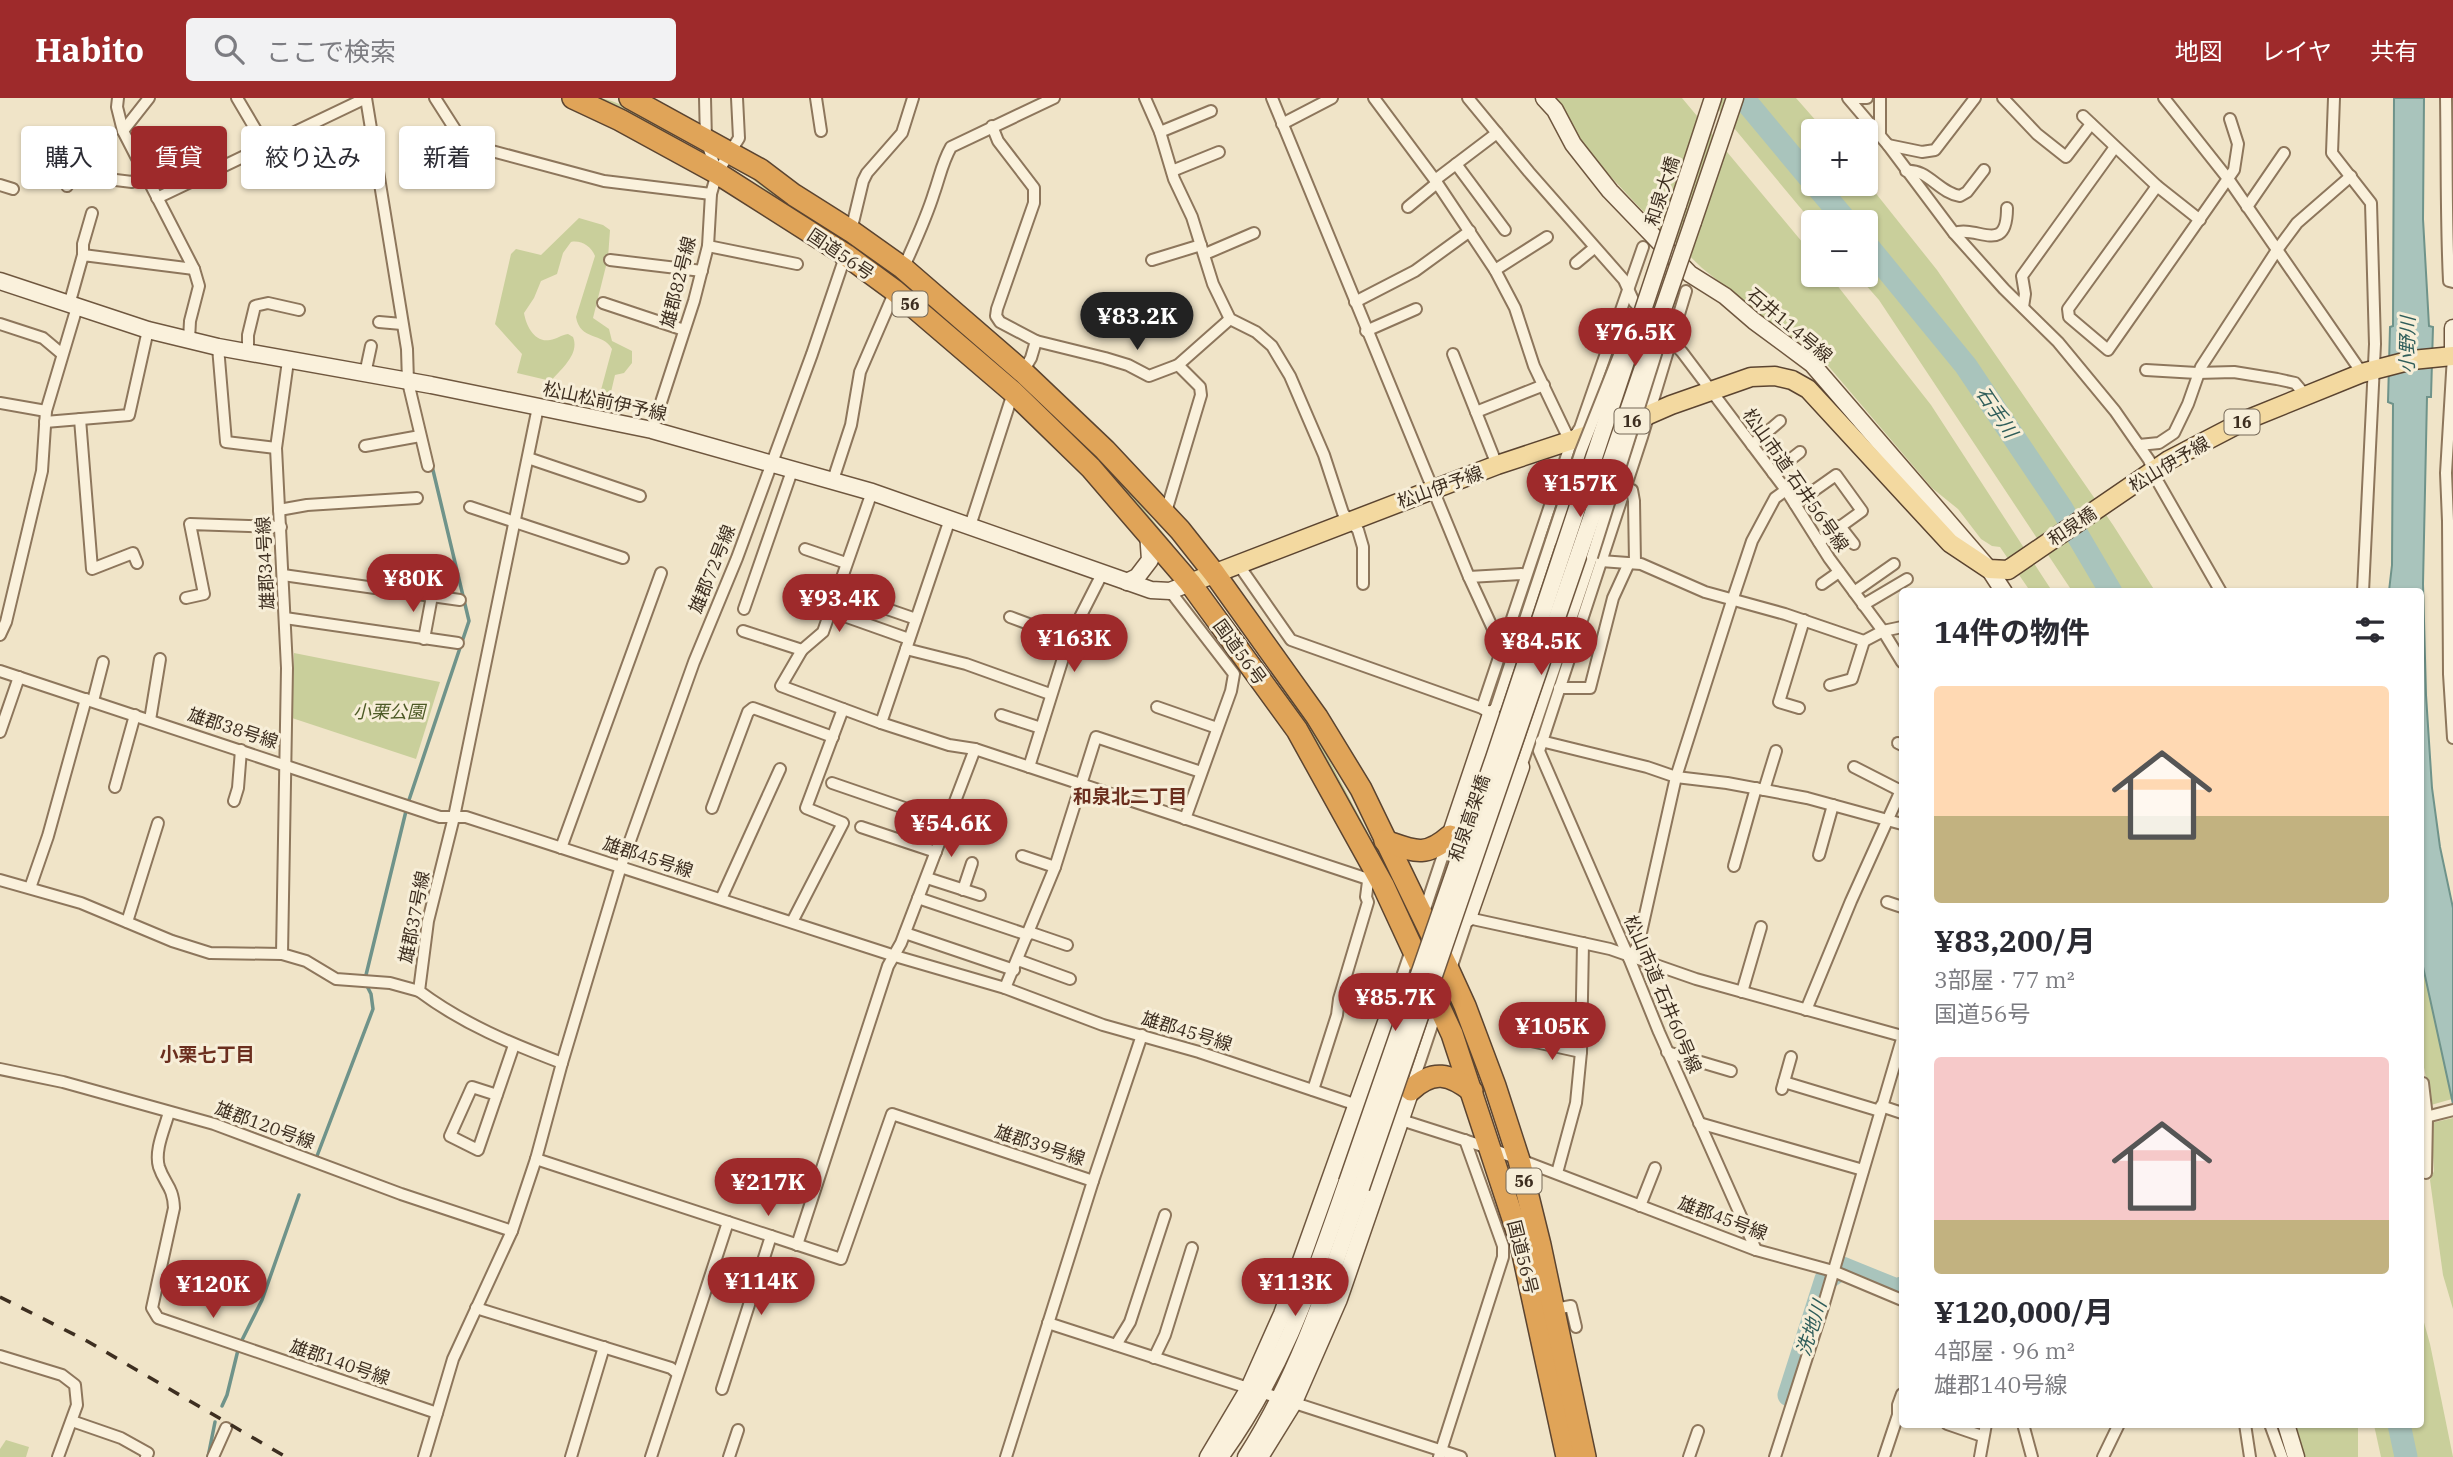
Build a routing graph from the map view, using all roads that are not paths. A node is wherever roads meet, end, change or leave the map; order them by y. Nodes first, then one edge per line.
1 (118, 98) edge
2 (149, 98) edge
3 (237, 98) edge
4 (366, 98) edge
5 (435, 98) edge
6 (573, 98) edge
7 (630, 98) edge
8 (705, 98) edge
9 (737, 98) edge
10 (816, 98) edge
11 (913, 98) edge
12 (1054, 98) edge
13 (1145, 98) edge
14 (1272, 98) edge
15 (1332, 98) edge
16 (1374, 98) edge
17 (1468, 98) edge
18 (1544, 98) edge
19 (1713, 98) edge
20 (1735, 98) edge
21 (1847, 98) edge
22 (1856, 98) edge
23 (1867, 98) edge
24 (1880, 98) edge
25 (1975, 98) edge
26 (2164, 98) edge
27 (2334, 98) edge
28 (2446, 98) edge
29 (2005, 99) edge
30 (1211, 111) dead end
31 (2230, 119) dead end
32 (1282, 124) junction
33 (254, 126) edge
34 (309, 126) edge
35 (992, 126) junction
36 (123, 131) junction
37 (821, 131) dead end
38 (1160, 132) junction
39 (1497, 133) junction
40 (1880, 136) junction
41 (706, 140) junction
42 (1888, 145) junction
43 (131, 147) edge
44 (2115, 147) junction
45 (1219, 152) dead end
46 (2284, 153) dead end
47 (730, 154) junction
48 (241, 159) edge
49 (1456, 164) junction
50 (1984, 170) dead end
51 (1172, 171) junction
52 (1906, 171) junction
53 (717, 173) junction
54 (2351, 176) junction
55 (2229, 180) junction
56 (1436, 181) junction
57 (0, 185) edge
58 (2157, 186) junction
59 (13, 189) dead end
60 (152, 189) edge
61 (711, 194) junction
62 (157, 198) junction
63 (2248, 206) junction
64 (1408, 207) dead end
65 (2007, 208) dead end
66 (92, 213) dead end
67 (2200, 220) junction
68 (1505, 230) dead end
69 (851, 231) junction
70 (1470, 231) junction
71 (1254, 233) dead end
72 (1954, 233) junction
73 (1547, 237) dead end
74 (708, 246) junction
75 (1643, 247) dead end
76 (1594, 248) junction
77 (1203, 250) junction
78 (2277, 250) junction
79 (83, 255) junction
80 (845, 255) junction
81 (610, 260) dead end
82 (1152, 260) dead end
83 (1576, 263) dead end
84 (797, 264) dead end
85 (904, 268) junction
86 (194, 270) junction
87 (1495, 270) junction
88 (702, 271) junction
89 (1674, 278) junction
90 (0, 281) edge
91 (2453, 282) edge
92 (1629, 286) junction
93 (895, 291) junction
94 (1686, 291) dead end
95 (1648, 296) junction
96 (1355, 302) junction
97 (603, 303) dead end
98 (73, 306) junction
99 (2023, 307) junction
100 (1416, 309) dead end
101 (299, 310) dead end
102 (1230, 319) junction
103 (379, 322) dead end
104 (0, 324) edge
105 (402, 324) junction
106 (2453, 328) edge
107 (148, 330) junction
108 (684, 330) junction
109 (1366, 331) junction
110 (189, 340) junction
111 (1036, 341) junction
112 (1670, 341) junction
113 (371, 346) dead end
114 (218, 347) junction
115 (248, 353) junction
116 (62, 354) junction
117 (1453, 354) dead end
118 (2451, 356) edge
119 (288, 360) junction
120 (1178, 365) junction
121 (2146, 370) dead end
122 (2370, 371) junction
123 (1023, 372) junction
124 (2197, 373) junction
125 (365, 374) junction
126 (408, 382) junction
127 (1544, 385) junction
128 (1710, 391) junction
129 (1013, 392) junction
130 (2306, 396) junction
131 (0, 403) edge
132 (538, 407) junction
133 (1476, 412) junction
134 (1648, 415) junction
135 (46, 417) junction
136 (80, 419) junction
137 (1780, 421) dead end
138 (652, 430) junction
139 (420, 436) junction
140 (1572, 440) junction
141 (1752, 445) junction
142 (2139, 445) junction
143 (365, 446) dead end
144 (275, 448) junction
145 (1800, 452) dead end
146 (528, 458) junction
147 (1603, 458) junction
148 (771, 462) junction
149 (428, 466) dead end
150 (1497, 466) junction
151 (793, 468) junction
152 (2153, 471) junction
153 (1773, 473) junction
154 (833, 480) junction
155 (1625, 488) junction
156 (1433, 489) junction
157 (1786, 490) junction
158 (872, 492) junction
159 (2118, 495) joint
160 (640, 496) dead end
161 (417, 498) dead end
162 (1795, 504) junction
163 (470, 507) dead end
164 (279, 510) junction
165 (1166, 515) junction
166 (950, 519) junction
167 (516, 520) junction
168 (1349, 521) junction
169 (1544, 523) junction
170 (970, 526) junction
171 (1840, 526) junction
172 (281, 527) junction
173 (1149, 532) junction
174 (1819, 542) junction
175 (1607, 544) junction
176 (1853, 544) dead end
177 (805, 549) dead end
178 (622, 558) dead end
179 (1597, 559) junction
180 (137, 563) dead end
181 (846, 563) junction
182 (1632, 563) junction
183 (1238, 564) junction
184 (1894, 565) dead end
185 (1989, 569) junction
186 (1839, 572) junction
187 (661, 573) dead end
188 (1102, 573) junction
189 (1214, 573) junction
190 (283, 575) junction
191 (1527, 575) junction
192 (1469, 577) junction
193 (1907, 579) dead end
194 (1127, 582) junction
195 (1190, 583) junction
196 (1363, 584) dead end
197 (1822, 584) dead end
198 (1995, 588) edge
199 (2001, 588) edge
200 (2219, 588) edge
201 (2363, 588) edge
202 (1170, 591) junction
203 (1854, 592) junction
204 (0, 594) edge
205 (432, 596) junction
206 (12, 598) junction
207 (186, 598) dead end
208 (858, 599) dead end
209 (460, 600) dead end
210 (1732, 601) junction
211 (1863, 605) junction
212 (744, 609) dead end
213 (830, 611) junction
214 (1584, 613) junction
215 (1608, 615) junction
216 (1010, 617) dead end
217 (285, 618) junction
218 (916, 619) junction
219 (1804, 620) junction
220 (1899, 628) edge
221 (743, 631) dead end
222 (1883, 631) junction
223 (0, 635) edge
224 (424, 639) junction
225 (1069, 639) junction
226 (1864, 641) junction
227 (458, 643) dead end
228 (907, 644) junction
229 (1503, 644) junction
230 (802, 650) junction
231 (1899, 657) edge
232 (160, 659) dead end
233 (103, 662) dead end
234 (0, 671) edge
235 (19, 677) junction
236 (1830, 685) dead end
237 (1559, 688) junction
238 (1050, 694) junction
239 (90, 700) junction
240 (1157, 708) dead end
241 (1799, 708) dead end
242 (843, 709) junction
243 (1486, 711) junction
244 (135, 715) junction
245 (1001, 716) dead end
246 (150, 720) junction
247 (881, 723) junction
248 (1041, 728) junction
249 (1217, 728) junction
250 (0, 732) edge
251 (832, 737) junction
252 (2453, 738) edge
253 (1540, 746) junction
254 (975, 749) junction
255 (241, 750) junction
256 (1776, 751) dead end
257 (285, 764) junction
258 (1029, 767) junction
259 (1521, 767) joint
260 (1854, 767) dead end
261 (780, 769) dead end
262 (1201, 772) junction
263 (1676, 777) junction
264 (832, 783) dead end
265 (1082, 785) junction
266 (115, 788) dead end
267 (1899, 788) edge
268 (1760, 789) junction
269 (1899, 795) edge
270 (233, 801) dead end
271 (1833, 805) junction
272 (712, 808) dead end
273 (454, 817) junction
274 (1185, 819) junction
275 (1886, 820) junction
276 (158, 823) dead end
277 (1899, 823) edge
278 (861, 827) dead end
279 (946, 829) junction
280 (1450, 836) junction
281 (1385, 841) junction
282 (561, 848) junction
283 (936, 852) junction
284 (1819, 855) dead end
285 (1022, 856) dead end
286 (972, 863) dead end
287 (621, 866) junction
288 (1734, 866) dead end
289 (1055, 867) junction
290 (1352, 873) junction
291 (926, 878) junction
292 (0, 880) edge
293 (1373, 887) junction
294 (30, 888) junction
295 (963, 890) junction
296 (980, 895) dead end
297 (919, 898) junction
298 (721, 899) junction
299 (1887, 902) dead end
300 (1899, 906) edge
301 (1423, 918) junction
302 (1468, 918) junction
303 (127, 922) junction
304 (792, 922) junction
305 (1761, 927) dead end
306 (905, 933) junction
307 (1029, 933) junction
308 (1583, 943) junction
309 (1067, 945) dead end
310 (1412, 947) junction
311 (282, 954) junction
312 (894, 956) junction
313 (1629, 958) junction
314 (1016, 965) junction
315 (1449, 971) junction
316 (1070, 979) dead end
317 (1005, 988) junction
318 (419, 991) junction
319 (1742, 992) junction
320 (1395, 997) joint
321 (1438, 1002) junction
322 (1806, 1010) junction
323 (1142, 1035) junction
324 (1899, 1037) edge
325 (1531, 1041) dead end
326 (514, 1045) junction
327 (1899, 1049) edge
328 (1581, 1052) junction
329 (1667, 1052) junction
330 (1791, 1057) dead end
331 (562, 1063) junction
332 (0, 1069) edge
333 (1731, 1071) dead end
334 (1891, 1077) junction
335 (1899, 1080) edge
336 (1313, 1090) junction
337 (1411, 1090) junction
338 (1472, 1091) junction
339 (2424, 1094) edge
340 (497, 1095) junction
341 (1356, 1104) junction
342 (1881, 1109) junction
343 (2453, 1110) edge
344 (169, 1112) junction
345 (1899, 1112) edge
346 (2426, 1117) edge
347 (1401, 1120) junction
348 (1699, 1123) junction
349 (1465, 1140) junction
350 (1492, 1149) junction
351 (536, 1159) junction
352 (1519, 1160) junction
353 (1656, 1168) dead end
354 (1863, 1170) junction
355 (1557, 1173) junction
356 (2426, 1173) dead end
357 (1093, 1181) junction
358 (1354, 1185) junction
359 (1640, 1206) junction
360 (1165, 1215) dead end
361 (728, 1222) junction
362 (512, 1231) junction
363 (771, 1236) junction
364 (797, 1245) junction
365 (1192, 1248) dead end
366 (1756, 1250) junction
367 (1833, 1271) junction
368 (1899, 1299) edge
369 (476, 1308) junction
370 (1546, 1311) junction
371 (1048, 1323) junction
372 (1576, 1327) dead end
373 (1116, 1345) junction
374 (604, 1347) junction
375 (0, 1356) edge
376 (1154, 1358) junction
377 (677, 1373) junction
378 (722, 1389) dead end
379 (1255, 1390) junction
380 (1287, 1400) junction
381 (1899, 1412) edge
382 (437, 1413) junction
383 (72, 1421) junction
384 (2024, 1428) edge
385 (2117, 1428) edge
386 (2245, 1428) edge
387 (2271, 1428) edge
388 (2287, 1428) edge
389 (226, 1429) dead end
390 (738, 1430) dead end
391 (1984, 1430) edge
392 (1698, 1431) dead end
393 (1218, 1439) junction
394 (1440, 1454) edge
395 (58, 1457) edge
396 (146, 1457) edge
397 (213, 1457) edge
398 (424, 1457) edge
399 (571, 1457) edge
400 (651, 1457) edge
401 (729, 1457) edge
402 (1006, 1457) edge
403 (1202, 1457) edge
404 (1208, 1457) edge
405 (1220, 1457) edge
406 (1246, 1457) edge
407 (1260, 1457) edge
408 (1461, 1457) edge
409 (1567, 1457) edge
410 (1585, 1457) edge
411 (1689, 1457) edge
412 (1774, 1457) edge
413 (1885, 1457) edge
414 (1980, 1457) edge
415 (2032, 1457) edge
416 (2103, 1457) edge
417 (2249, 1457) edge
418 (2282, 1457) edge
419 (2296, 1457) edge

1 - 36 street
2 - 36 street
3 - 33 street
4 - 34 street
4 - 105 street
5 - 61 street
6 - 53 highway, 国道56号 / 56
7 - 41 highway, 国道56号 / 56
8 - 41 street
9 - 47 street
10 - 37 street
11 - 69 street, 雄郡72号線
12 - 35 street
13 - 38 street
14 - 32 street
15 - 32 street
16 - 56 street
17 - 39 street, 松山市道 石井56号線
18 - 185 street, 石井114号線
19 - 95 street, 和泉大橋, bridge
20 - 89 street, bridge
21 - 40 street
22 - 23 street
24 - 40 street
25 - 42 street
26 - 55 street
27 - 54 street
28 - 91 street
29 - 44 street
30 - 38 street
31 - 55 street
32 - 96 street
35 - 85 street
35 - 111 street
36 - 43 street
38 - 51 street
39 - 49 street
39 - 76 street, 松山市道 石井56号線
40 - 42 street
41 - 47 highway, 国道56号 / 56
41 - 53 street
42 - 52 street
44 - 58 street
44 - 99 street
45 - 51 street
46 - 63 street
47 - 53 street, 雄郡82号線
47 - 69 highway, 国道56号 / 56
48 - 62 street
49 - 56 street
49 - 68 street
50 - 52 street
51 - 77 street
52 - 72 street
53 - 61 street, 雄郡82号線
53 - 80 highway, 国道56号 / 56
54 - 78 street
54 - 122 street
55 - 63 street
55 - 67 street
56 - 64 street
56 - 70 street
57 - 59 street
58 - 67 street
58 - 67 street
60 - 62 street
61 - 74 street, 雄郡82号線
62 - 86 street
63 - 78 street
65 - 72 street
66 - 79 street
69 - 80 street, 雄郡72号線
69 - 85 highway, 国道56号 / 56
70 - 87 street
70 - 96 street
71 - 77 street
72 - 99 street
73 - 87 street
74 - 84 street
74 - 88 street, 雄郡82号線
75 - 92 street
76 - 83 street
76 - 92 street, 松山市道 石井56号線
77 - 82 street
77 - 102 street
78 - 122 street
78 - 124 street
79 - 86 street
79 - 98 street
80 - 93 highway, 国道56号 / 56
80 - 148 street, 雄郡72号線
81 - 88 street
85 - 93 street
85 - 123 highway, 国道56号 / 56
86 - 110 street
87 - 127 street
88 - 108 street, 雄郡82号線
89 - 147 street, bridge
89 - 179 street, bridge
90 - 98 street, 松山松前伊予線
92 - 112 street, 松山市道 石井56号線
92 - 140 street
93 - 129 highway, 国道56号 / 56
93 - 154 street
94 - 112 street
95 - 147 street, 和泉大橋, bridge
95 - 243 street, 和泉大橋, bridge
96 - 109 street
97 - 108 street
98 - 107 street, 松山松前伊予線
98 - 116 street
99 - 142 street
100 - 109 street
101 - 115 street
102 - 120 street
102 - 168 street
103 - 105 street
104 - 116 street
105 - 126 street
106 - 118 street
107 - 110 street, 松山松前伊予線
107 - 136 street
108 - 138 street, 雄郡82号線
109 - 156 street
110 - 114 street, 松山松前伊予線
111 - 120 street
111 - 123 street
112 - 128 street, 松山市道 石井56号線
112 - 134 street
113 - 125 street
114 - 115 street, 松山松前伊予線
114 - 144 street
115 - 119 street, 松山松前伊予線
116 - 135 street
117 - 133 street
118 - 122 main road, 16
118 - 252 street
119 - 125 street, 松山松前伊予線
119 - 144 street, 雄郡34号線
120 - 165 street
121 - 124 street
122 - 130 main road, 松山伊予線 / 16
122 - 201 street
123 - 129 street
123 - 165 highway, 国道56号 / 56
124 - 130 street
124 - 142 street
125 - 126 street, 松山松前伊予線
126 - 132 street, 松山松前伊予線
126 - 139 street
127 - 133 street
127 - 140 street
128 - 134 main road, 松山伊予線 / 16
128 - 141 street, 松山市道 石井56号線
128 - 185 main road, 松山伊予線 / 16
129 - 170 street
129 - 173 highway, 国道56号 / 56
130 - 152 main road, 松山伊予線 / 16
131 - 135 street
132 - 138 street, 松山松前伊予線
132 - 146 street, 雄郡37号線
133 - 150 street
134 - 140 main road, 松山伊予線 / 16
134 - 155 street
135 - 136 street
135 - 206 street
136 - 180 street
137 - 141 street
138 - 148 street, 松山松前伊予線
139 - 143 street
139 - 149 street
140 - 150 main road, 松山伊予線 / 16
140 - 169 street
141 - 153 street, 松山市道 石井56号線
142 - 152 street
144 - 164 street, 雄郡34号線
145 - 153 street
146 - 160 street
146 - 167 street, 雄郡37号線
147 - 358 street, 和泉高架橋, bridge
148 - 151 street, 松山松前伊予線
148 - 287 street, 雄郡72号線
150 - 156 main road, 松山伊予線 / 16
151 - 154 street, 松山松前伊予線
151 - 212 street
152 - 159 main road, 松山伊予線 / 16
152 - 200 street
153 - 157 street, 松山市道 石井56号線
154 - 158 street, 松山松前伊予線
155 - 175 street
155 - 182 street
156 - 168 main road, 松山伊予線 / 16
156 - 192 street
157 - 162 street, 松山市道 石井56号線
157 - 210 street
158 - 166 street, 松山松前伊予線
158 - 181 street
159 - 185 main road, 和泉橋 / 16
161 - 164 street
162 - 171 street
162 - 174 street, 松山市道 石井56号線
163 - 167 street
164 - 172 street, 雄郡34号線
165 - 189 highway, 国道56号 / 56
166 - 170 street, 松山松前伊予線
166 - 218 street
167 - 178 street
167 - 273 street, 雄郡37号線
168 - 183 main road, 松山伊予線 / 16
168 - 196 street
169 - 175 street
169 - 191 street
170 - 188 street, 松山松前伊予線
171 - 174 street
171 - 176 street
172 - 190 street, 雄郡34号線
172 - 207 street
173 - 194 street
173 - 195 highway, 国道56号 / 56
174 - 186 street, 松山市道 石井56号線
175 - 179 street
177 - 181 street
179 - 182 street
179 - 214 street
179 - 259 street
181 - 213 street
182 - 210 street
182 - 215 street
183 - 189 main road, 松山伊予線 / 16
183 - 243 street
184 - 203 street
185 - 198 street
185 - 199 street, 石井114号線
186 - 197 street
186 - 203 street, 松山市道 石井56号線
187 - 282 street
188 - 194 street, 松山松前伊予線
188 - 225 street
189 - 195 main road, 松山伊予線 / 16
189 - 281 highway, 国道56号 / 56
190 - 205 street
190 - 217 street, 雄郡34号線
191 - 192 street
191 - 229 street
192 - 229 street
193 - 211 street
194 - 202 street, 松山松前伊予線
195 - 202 street
195 - 293 highway, 国道56号 / 56
202 - 249 street
203 - 211 street, 松山市道 石井56号線
204 - 206 street
205 - 209 street
205 - 224 street
206 - 223 street
208 - 218 street
210 - 219 street
210 - 263 street
211 - 222 street, 松山市道 石井56号線
213 - 228 street
213 - 230 street
214 - 215 street
214 - 237 street
215 - 237 street
216 - 225 street
217 - 224 street
217 - 257 street, 雄郡34号線
218 - 228 street
219 - 226 street
219 - 241 street
220 - 222 street
221 - 230 street
222 - 226 street
222 - 231 street, 松山市道 石井56号線
224 - 227 street
225 - 238 street
226 - 236 street
228 - 238 street
228 - 247 street
229 - 243 street
230 - 242 street
232 - 246 street
233 - 239 street
234 - 235 street, 雄郡38号線
235 - 239 street, 雄郡38号線
235 - 250 street
237 - 253 street
238 - 248 street
239 - 244 street, 雄郡38号線
239 - 294 street
240 - 249 street
242 - 247 street
242 - 251 street
243 - 280 street
244 - 246 street, 雄郡38号線
244 - 266 street
245 - 248 street
246 - 255 street, 雄郡38号線
247 - 254 street
248 - 258 street
249 - 262 street
251 - 272 street
251 - 304 street
253 - 263 street
253 - 313 street, 松山市道 石井60号線
254 - 258 street
254 - 279 street
255 - 257 street, 雄郡38号線
255 - 270 street
256 - 268 street
257 - 273 street, 雄郡38号線
257 - 311 street, 雄郡34号線
258 - 265 street
259 - 302 street
260 - 267 street
261 - 298 street
262 - 265 street
262 - 274 street
263 - 268 street
263 - 313 street
264 - 279 street
265 - 274 street
265 - 289 street
268 - 271 street
268 - 288 street
269 - 275 street
271 - 275 street
271 - 284 street
273 - 282 street, 雄郡45号線
273 - 318 street, 雄郡37号線
274 - 290 street
275 - 277 street
275 - 322 street
276 - 303 street
278 - 283 street
279 - 283 street
280 - 281 highway
280 - 301 street
281 - 301 highway, 国道56号 / 56
282 - 287 street, 雄郡45号線
283 - 291 street
285 - 289 street
286 - 295 street
287 - 298 street, 雄郡45号線
287 - 331 street, 雄郡72号線
289 - 307 street
290 - 293 street
290 - 293 street
291 - 295 street
291 - 297 street
292 - 294 street
293 - 310 highway, 国道56号 / 56
293 - 336 street
294 - 303 street
295 - 296 street
297 - 306 street
297 - 307 street
298 - 304 street, 雄郡45号線
299 - 300 street
301 - 310 street
301 - 315 highway, 国道56号 / 56
302 - 308 street
302 - 315 street
303 - 311 street
304 - 312 street, 雄郡45号線
305 - 319 street
306 - 312 street
306 - 314 street
307 - 309 street
307 - 314 street
308 - 313 street
308 - 328 street
310 - 320 street
310 - 321 highway, 国道56号 / 56
311 - 318 street
312 - 317 street, 雄郡45号線
312 - 364 street
313 - 319 street
313 - 329 street, 松山市道 石井60号線
314 - 316 street
314 - 317 street
315 - 321 street
315 - 352 highway, 国道56号 / 56
317 - 323 street, 雄郡45号線
318 - 326 street
319 - 322 street
320 - 341 street
321 - 337 street
321 - 338 highway, 国道56号 / 56
322 - 324 street
323 - 336 street, 雄郡45号線
323 - 357 street
325 - 328 street
326 - 331 street
326 - 340 street
327 - 334 street
328 - 355 street
329 - 333 street
329 - 348 street, 松山市道 石井60号線
330 - 342 street
331 - 351 street
332 - 344 street, 雄郡120号線
334 - 335 street
334 - 342 street
336 - 341 street, 雄郡45号線
337 - 338 highway
337 - 347 street
338 - 350 highway, 国道56号 / 56
339 - 346 street
340 - 340 street
341 - 347 street, 雄郡45号線
341 - 379 street
342 - 345 street
342 - 354 street
343 - 346 street
344 - 362 street, 雄郡120号線
344 - 382 street, 雄郡140号線
346 - 356 street
347 - 349 street, 雄郡45号線
347 - 380 street
348 - 354 street
348 - 366 street, 松山市道 石井60号線
349 - 350 street, 雄郡45号線
349 - 394 street
350 - 352 street, 雄郡45号線
350 - 370 highway, 国道56号 / 56
351 - 361 street, 雄郡39号線
351 - 362 street
352 - 355 street, 雄郡45号線
352 - 370 highway, 国道56号 / 56
353 - 359 street
354 - 367 street
355 - 359 street, 雄郡45号線
357 - 364 street, 雄郡39号線
357 - 371 street, 雄郡39号線
358 - 379 street
358 - 380 street
359 - 366 street, 雄郡45号線
360 - 373 street
361 - 363 street, 雄郡39号線
361 - 377 street
362 - 369 street
363 - 364 street, 雄郡39号線
363 - 378 street
365 - 376 street
366 - 367 street, 雄郡45号線
367 - 368 street, 雄郡45号線
367 - 412 street
369 - 374 street
369 - 382 street
370 - 372 street
370 - 409 highway, 国道56号 / 56
370 - 410 highway, 国道56号 / 56
371 - 373 street
371 - 402 street, 雄郡39号線
373 - 376 street
374 - 377 street
374 - 399 street
375 - 383 street
376 - 379 street
377 - 400 street
379 - 380 street
379 - 393 street
379 - 405 street
380 - 394 street
380 - 406 street
380 - 407 street
381 - 413 street
382 - 398 street
383 - 395 street
383 - 396 street
384 - 415 street
385 - 416 street
386 - 417 street
387 - 418 street
388 - 419 street
389 - 397 street
390 - 401 street
391 - 414 street
392 - 411 street
393 - 403 street
393 - 404 street
394 - 408 street

